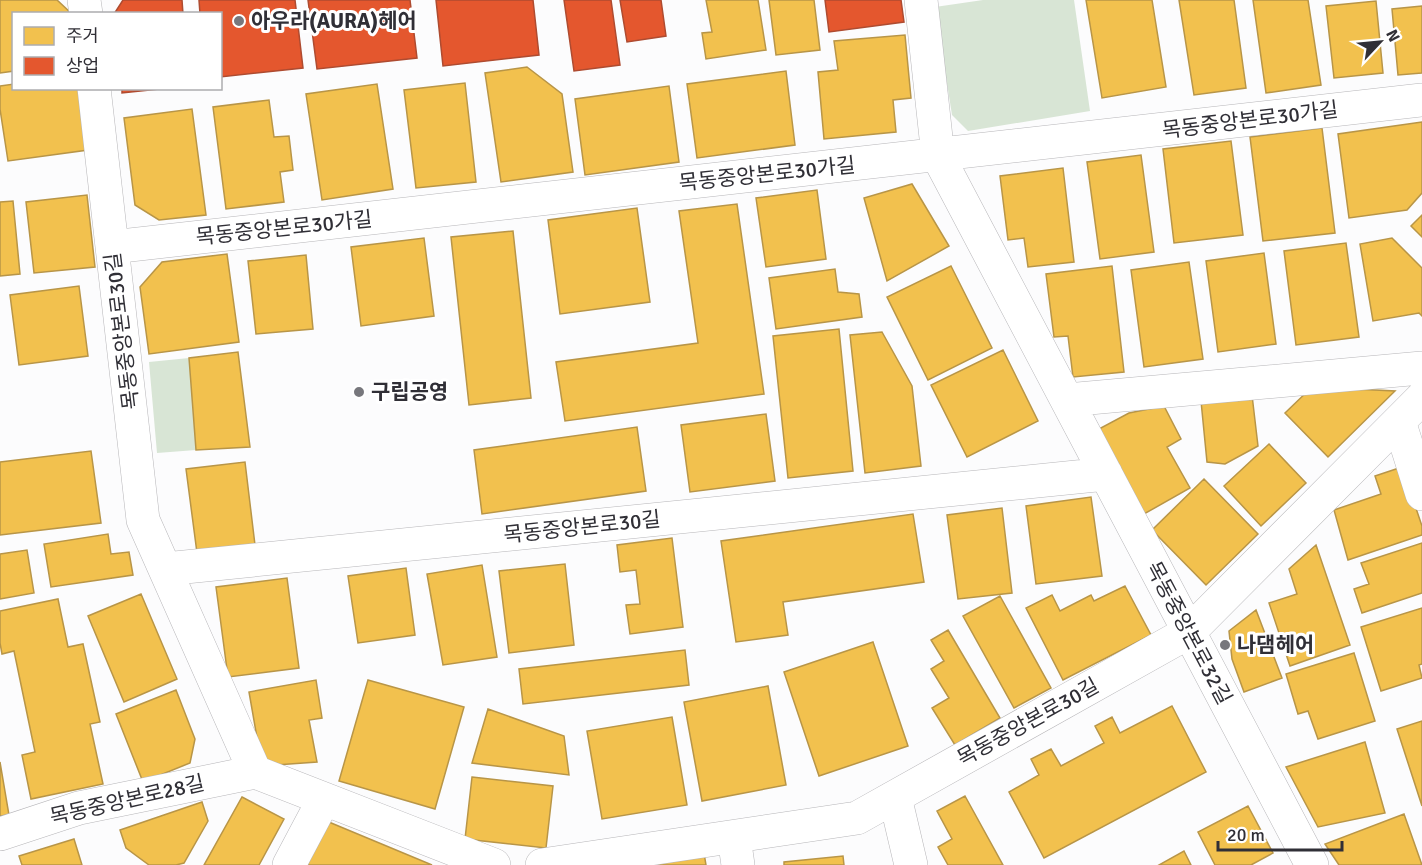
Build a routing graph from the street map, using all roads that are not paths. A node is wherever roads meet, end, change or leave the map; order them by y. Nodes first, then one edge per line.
1 (921, 0) edge
2 (94, 90) edge
3 (1422, 100) edge
4 (938, 156) junction
5 (112, 247) junction
6 (1422, 368) edge
7 (1422, 398) edge
8 (1067, 400) junction
9 (1399, 422) junction
10 (1106, 474) junction
11 (1422, 494) edge
12 (165, 569) junction
13 (1189, 632) junction
14 (255, 772) junction
15 (895, 797) junction
16 (324, 799) junction
17 (0, 834) edge
18 (736, 851) edge
19 (289, 865) edge
20 (494, 865) edge
21 (542, 865) edge
22 (911, 865) edge
23 (1312, 865) edge

1 - 4 street, 목동중앙본로32길
2 - 5 street, 목동중앙본로30길
3 - 4 street, 목동중앙본로30가길
4 - 5 street, 목동중앙본로30가길
4 - 8 street, 목동중앙본로32길
5 - 12 street, 목동중앙본로30길
6 - 8 street
7 - 9 street, 목동중앙본로30길
8 - 10 street, 목동중앙본로32길
9 - 11 street
9 - 13 street, 목동중앙본로30길
10 - 12 street, 목동중앙본로30길
10 - 13 street, 목동중앙본로32길
12 - 14 street, 목동중앙본로30길
13 - 15 street, 목동중앙본로30길
13 - 23 street, 목동중앙본로32길
14 - 16 street
14 - 17 street, 목동중앙본로28길
15 - 18 street, 목동중앙본로30길
15 - 22 street
16 - 19 street
16 - 20 street
18 - 21 street, 목동중앙본로30길

